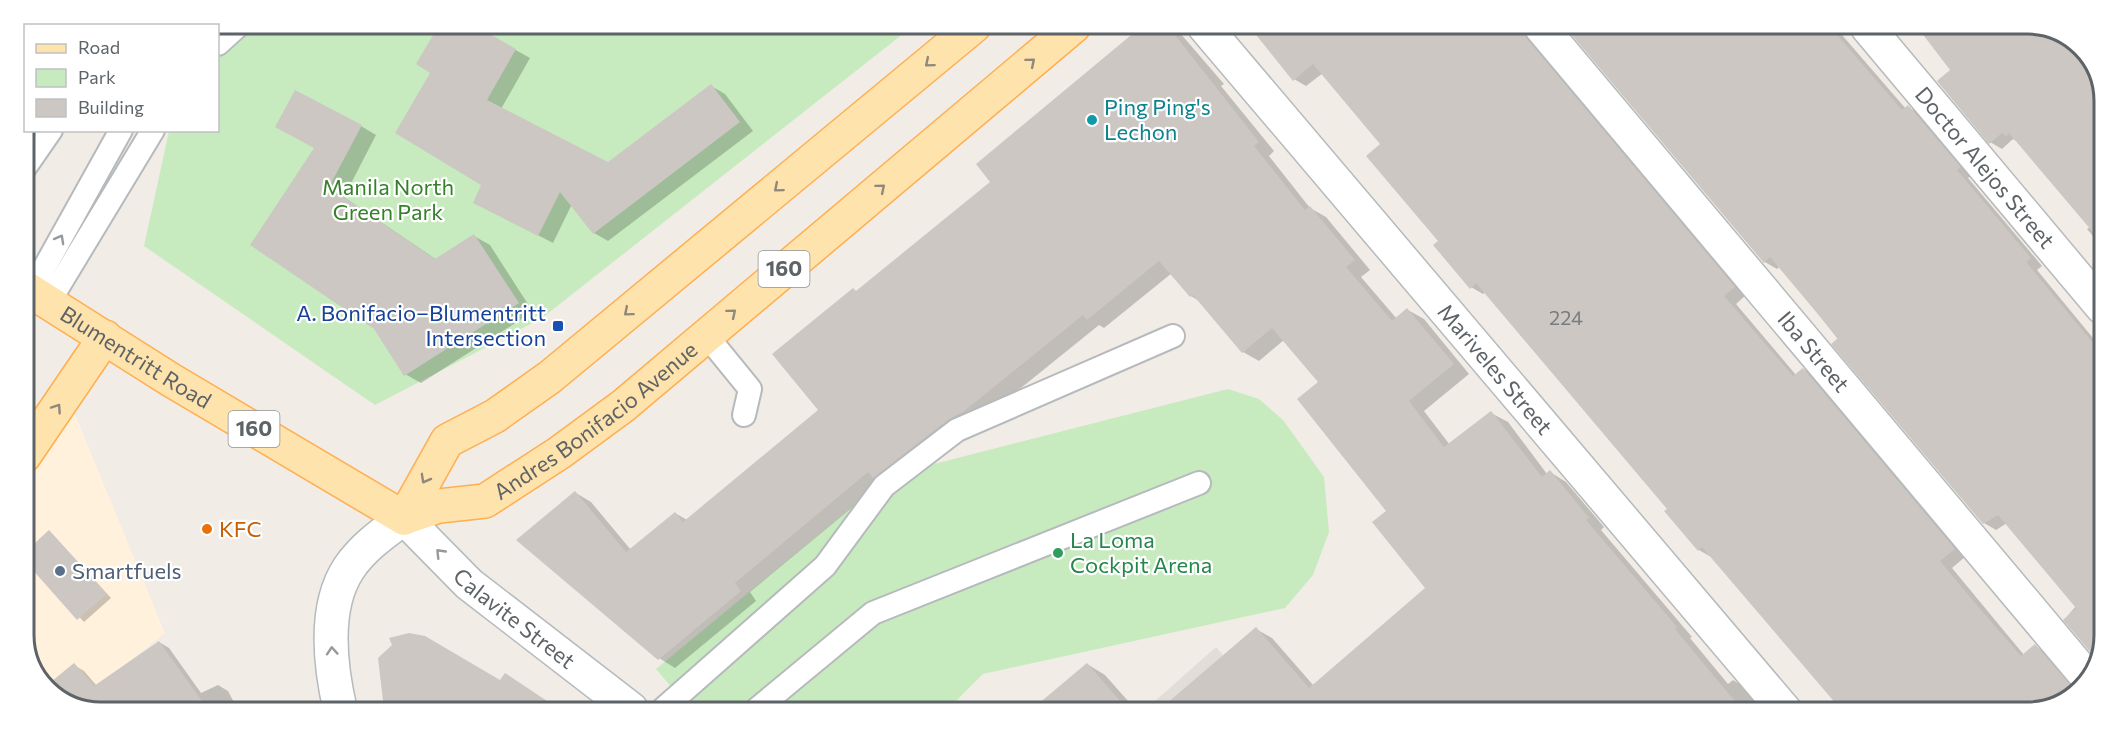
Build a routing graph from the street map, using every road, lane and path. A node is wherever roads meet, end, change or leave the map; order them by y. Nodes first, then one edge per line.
1 (964, 34) edge
2 (1064, 34) edge
3 (1211, 34) edge
4 (1546, 34) edge
5 (1873, 34) edge
6 (50, 132) edge
7 (120, 132) edge
8 (152, 132) edge
9 (34, 154) edge
10 (34, 290) edge
11 (34, 291) edge
12 (34, 295) edge
13 (2093, 297) edge
14 (706, 335) junction
15 (1173, 336) dead end
16 (105, 337) junction
17 (744, 415) dead end
18 (35, 440) edge
19 (1199, 483) dead end
20 (404, 518) junction
21 (2082, 671) edge
22 (339, 702) edge
23 (623, 702) edge
24 (671, 702) edge
25 (765, 702) edge
26 (1778, 702) edge

1 -> 20 main road
14 -> 2 main road, Andres Bonifacio Avenue / 160
3 - 26 street, Mariveles Street
4 - 21 street, Iba Street
5 - 13 street, Doctor Alejos Street
6 - 9 lane
10 -> 7 lane
8 - 11 lane
12 - 16 main road, Blumentritt Road / 160
14 - 17 lane
14 - 20 main road, Andres Bonifacio Avenue / 160
15 - 24 lane
18 -> 16 main road
16 - 20 main road, Blumentritt Road / 160
19 - 25 lane
22 -> 20 street
23 -> 20 street, Calavite Street

